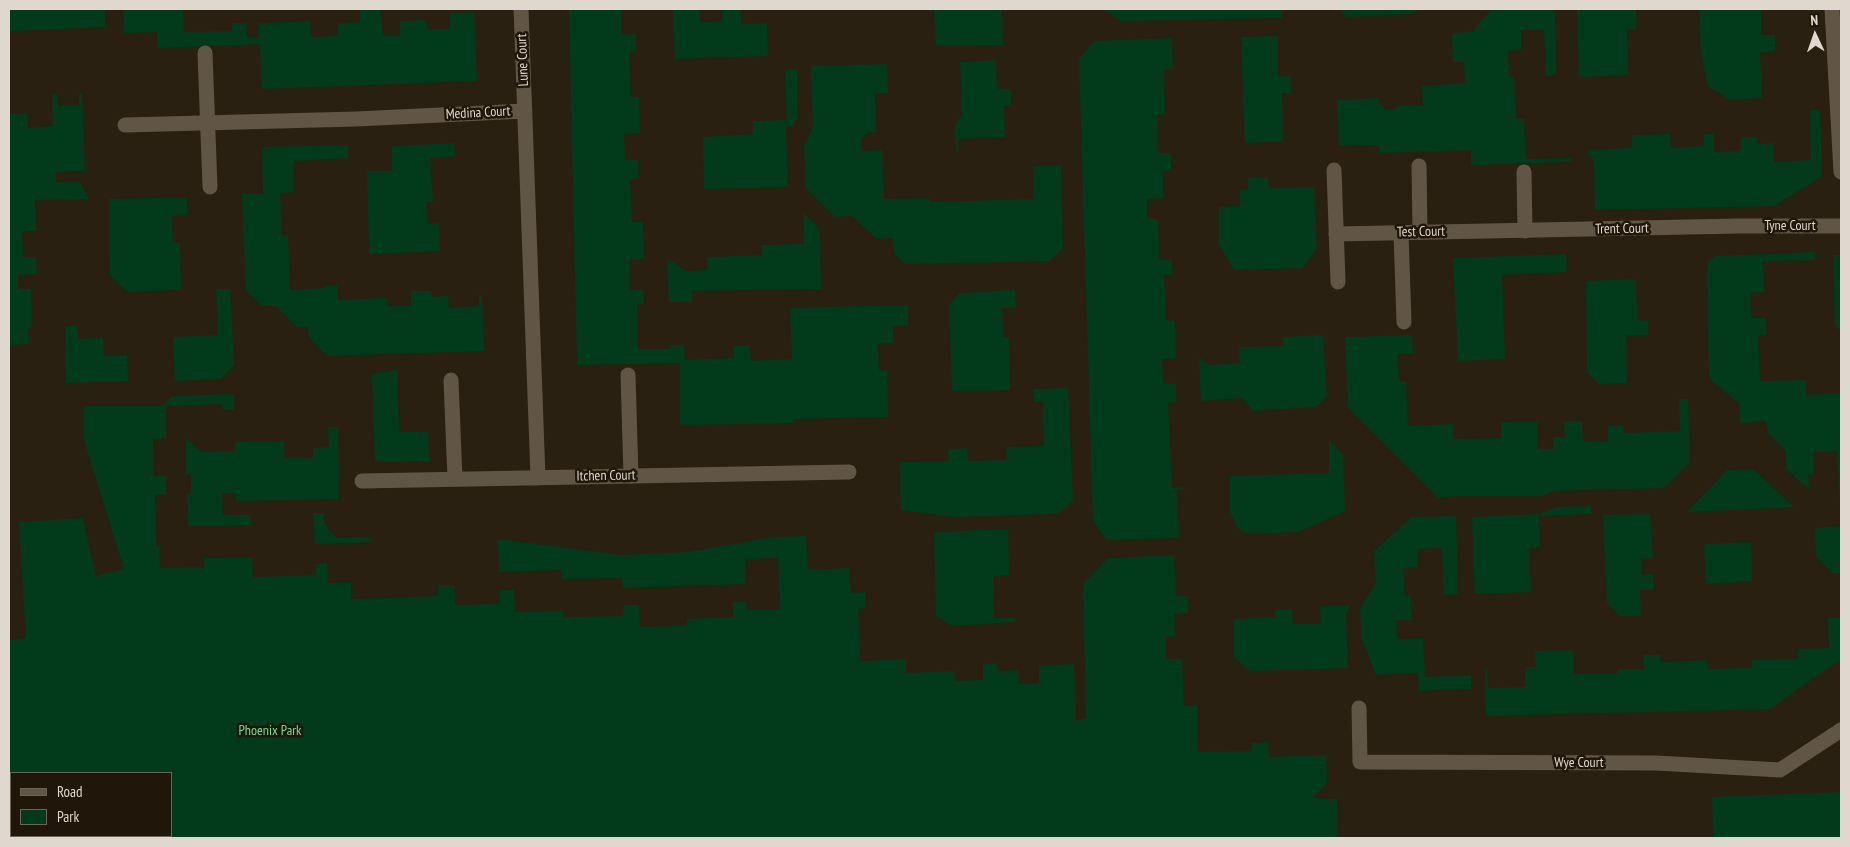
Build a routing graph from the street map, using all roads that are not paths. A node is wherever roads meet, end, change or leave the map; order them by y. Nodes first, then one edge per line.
1 (521, 9) edge
2 (1832, 9) edge
3 (205, 53) dead end
4 (525, 111) junction
5 (208, 123) junction
6 (124, 125) dead end
7 (1419, 166) dead end
8 (1334, 170) dead end
9 (1524, 172) dead end
10 (1841, 172) edge
11 (210, 187) dead end
12 (1739, 226) joint
13 (1841, 226) edge
14 (1506, 231) joint
15 (1525, 231) junction
16 (1420, 232) junction
17 (1402, 233) junction
18 (1336, 234) junction
19 (1338, 282) dead end
20 (1404, 322) dead end
21 (628, 376) dead end
22 (451, 380) dead end
23 (849, 472) dead end
24 (631, 476) junction
25 (538, 478) junction
26 (455, 479) junction
27 (362, 481) dead end
28 (1359, 708) dead end
29 (1841, 730) edge

1 - 4 street, Lune Court
2 - 10 street
3 - 5 street
4 - 5 street, Medina Court
4 - 25 street, Medina Court
5 - 6 street, Medina Court
5 - 11 street
7 - 16 street
8 - 18 street
9 - 15 street
12 - 13 street, Tyne Court
12 - 15 street, Trent Court
14 - 15 street, Trent Court
14 - 16 street, Test Court
16 - 17 street, Test Court
17 - 18 street, Test Court
17 - 20 street
18 - 19 street
21 - 24 street
22 - 26 street
23 - 24 street, Itchen Court
24 - 25 street, Itchen Court
25 - 26 street, Itchen Court
26 - 27 street, Itchen Court
28 - 29 street, Wye Court

